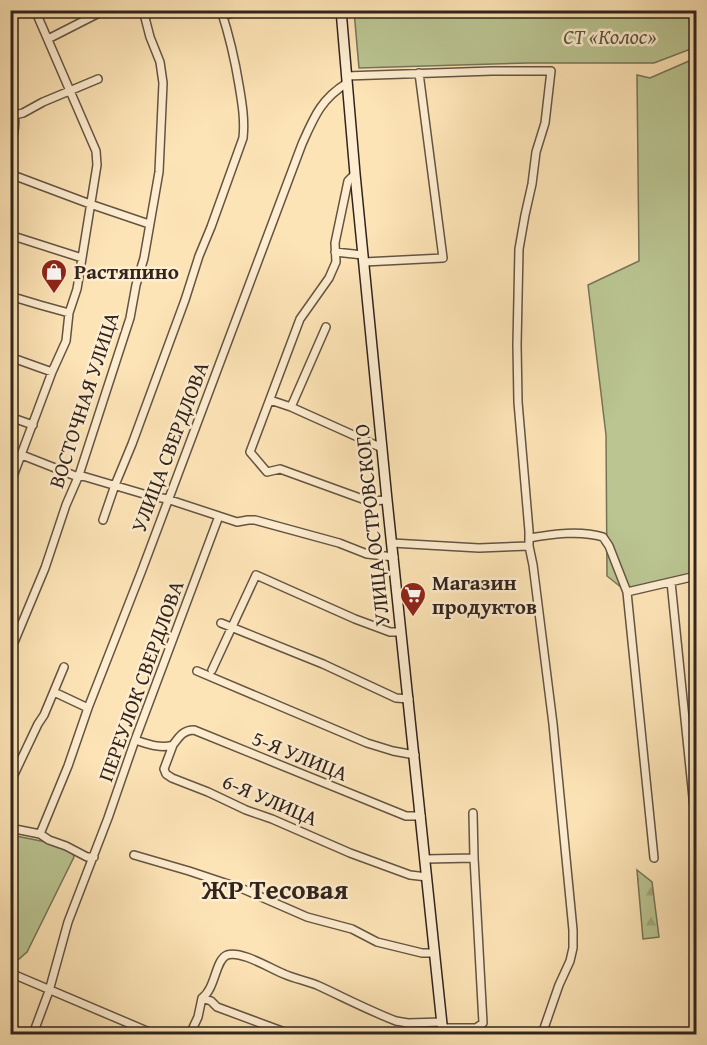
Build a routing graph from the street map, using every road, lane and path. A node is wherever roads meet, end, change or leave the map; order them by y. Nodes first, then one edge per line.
1 (35, 10) edge
2 (105, 10) edge
3 (143, 10) edge
4 (243, 10) edge
5 (341, 10) edge
6 (222, 13) edge
7 (48, 39) junction
8 (419, 73) junction
9 (98, 79) dead end
10 (347, 80) junction
11 (70, 91) junction
12 (10, 99) edge
13 (15, 115) junction
14 (13, 125) edge
15 (10, 147) edge
16 (10, 174) edge
17 (355, 174) junction
18 (90, 204) junction
19 (149, 224) junction
20 (10, 235) edge
21 (335, 252) junction
22 (82, 258) junction
23 (364, 259) junction
24 (10, 296) edge
25 (69, 313) junction
26 (326, 327) dead end
27 (10, 357) edge
28 (52, 372) junction
29 (270, 400) junction
30 (291, 407) junction
31 (10, 417) edge
32 (33, 425) junction
33 (382, 448) junction
34 (22, 455) junction
35 (13, 471) edge
36 (79, 476) junction
37 (115, 484) junction
38 (10, 489) edge
39 (167, 499) junction
40 (387, 500) junction
41 (219, 516) junction
42 (103, 520) dead end
43 (529, 538) junction
44 (392, 543) junction
45 (529, 546) junction
46 (394, 557) junction
47 (696, 576) edge
48 (671, 582) junction
49 (627, 592) junction
50 (221, 623) dead end
51 (232, 628) junction
52 (402, 632) junction
53 (10, 652) edge
54 (64, 667) dead end
55 (212, 670) dead end
56 (197, 671) dead end
57 (54, 692) junction
58 (409, 699) junction
59 (88, 708) junction
60 (135, 740) junction
61 (173, 745) junction
62 (415, 755) junction
63 (10, 783) edge
64 (473, 813) dead end
65 (421, 816) junction
66 (696, 827) edge
67 (10, 828) edge
68 (40, 834) junction
69 (134, 855) dead end
70 (94, 857) junction
71 (474, 858) junction
72 (654, 858) dead end
73 (426, 859) junction
74 (427, 877) junction
75 (435, 953) junction
76 (15, 975) dead end
77 (49, 991) junction
78 (202, 998) junction
79 (443, 1028) edge
80 (33, 1035) edge
81 (154, 1035) edge
82 (190, 1035) edge
83 (290, 1035) edge
84 (542, 1035) edge

1 - 7 street
2 - 7 street
3 - 19 street, ВОСТОЧНАЯ УЛИЦА
4 - 6 street
5 - 10 street, УЛИЦА ОСТРОВСКОГО
6 - 37 street
7 - 11 street
8 - 10 street
8 - 23 street
8 - 43 street
9 - 11 street
10 - 17 street, УЛИЦА ОСТРОВСКОГО
10 - 39 street, УЛИЦА СВЕРДЛОВА
11 - 13 street
11 - 18 street
12 - 13 street
13 - 14 street
14 - 15 street
16 - 18 street
17 - 21 street
17 - 23 street, УЛИЦА ОСТРОВСКОГО
18 - 19 street
18 - 22 street
19 - 36 street, ВОСТОЧНАЯ УЛИЦА
20 - 22 street
21 - 23 street
21 - 29 street
22 - 25 street
23 - 33 street, УЛИЦА ОСТРОВСКОГО
24 - 25 street
25 - 28 street
26 - 30 street
27 - 28 street
28 - 32 street
29 - 30 street
29 - 40 street
30 - 33 street
31 - 32 street
32 - 34 street
33 - 40 street, УЛИЦА ОСТРОВСКОГО
34 - 35 street
34 - 36 street
35 - 38 street
36 - 37 street
36 - 53 street, ВОСТОЧНАЯ УЛИЦА
37 - 39 street
37 - 42 street
39 - 41 street
39 - 59 street, УЛИЦА СВЕРДЛОВА
40 - 44 street, УЛИЦА ОСТРОВСКОГО
41 - 46 street
41 - 60 street, ПЕРЕУЛОК СВЕРДЛОВА
43 - 45 street
43 - 49 street
44 - 45 street
44 - 46 street, УЛИЦА ОСТРОВСКОГО
45 - 84 street
46 - 52 street, УЛИЦА ОСТРОВСКОГО
47 - 48 street
48 - 49 street
48 - 66 street
49 - 72 street
50 - 51 street
51 - 52 street
51 - 55 street
51 - 58 street
52 - 58 street, УЛИЦА ОСТРОВСКОГО
54 - 57 street
56 - 62 street
57 - 59 street
57 - 63 street
58 - 62 street, УЛИЦА ОСТРОВСКОГО
59 - 68 street, УЛИЦА СВЕРДЛОВА
60 - 61 street
60 - 70 street, ПЕРЕУЛОК СВЕРДЛОВА
61 - 65 street, 5-Я УЛИЦА
61 - 74 street, 6-Я УЛИЦА
62 - 65 street, УЛИЦА ОСТРОВСКОГО
64 - 71 street
65 - 73 street, УЛИЦА ОСТРОВСКОГО
67 - 68 street
68 - 70 street
69 - 75 street
70 - 77 street, ПЕРЕУЛОК СВЕРДЛОВА
71 - 73 street
71 - 79 street
73 - 74 street, УЛИЦА ОСТРОВСКОГО
74 - 75 street, УЛИЦА ОСТРОВСКОГО
75 - 79 street, УЛИЦА ОСТРОВСКОГО
76 - 77 street
77 - 80 street, ПЕРЕУЛОК СВЕРДЛОВА
77 - 81 street
78 - 79 street
78 - 82 street
78 - 83 street

